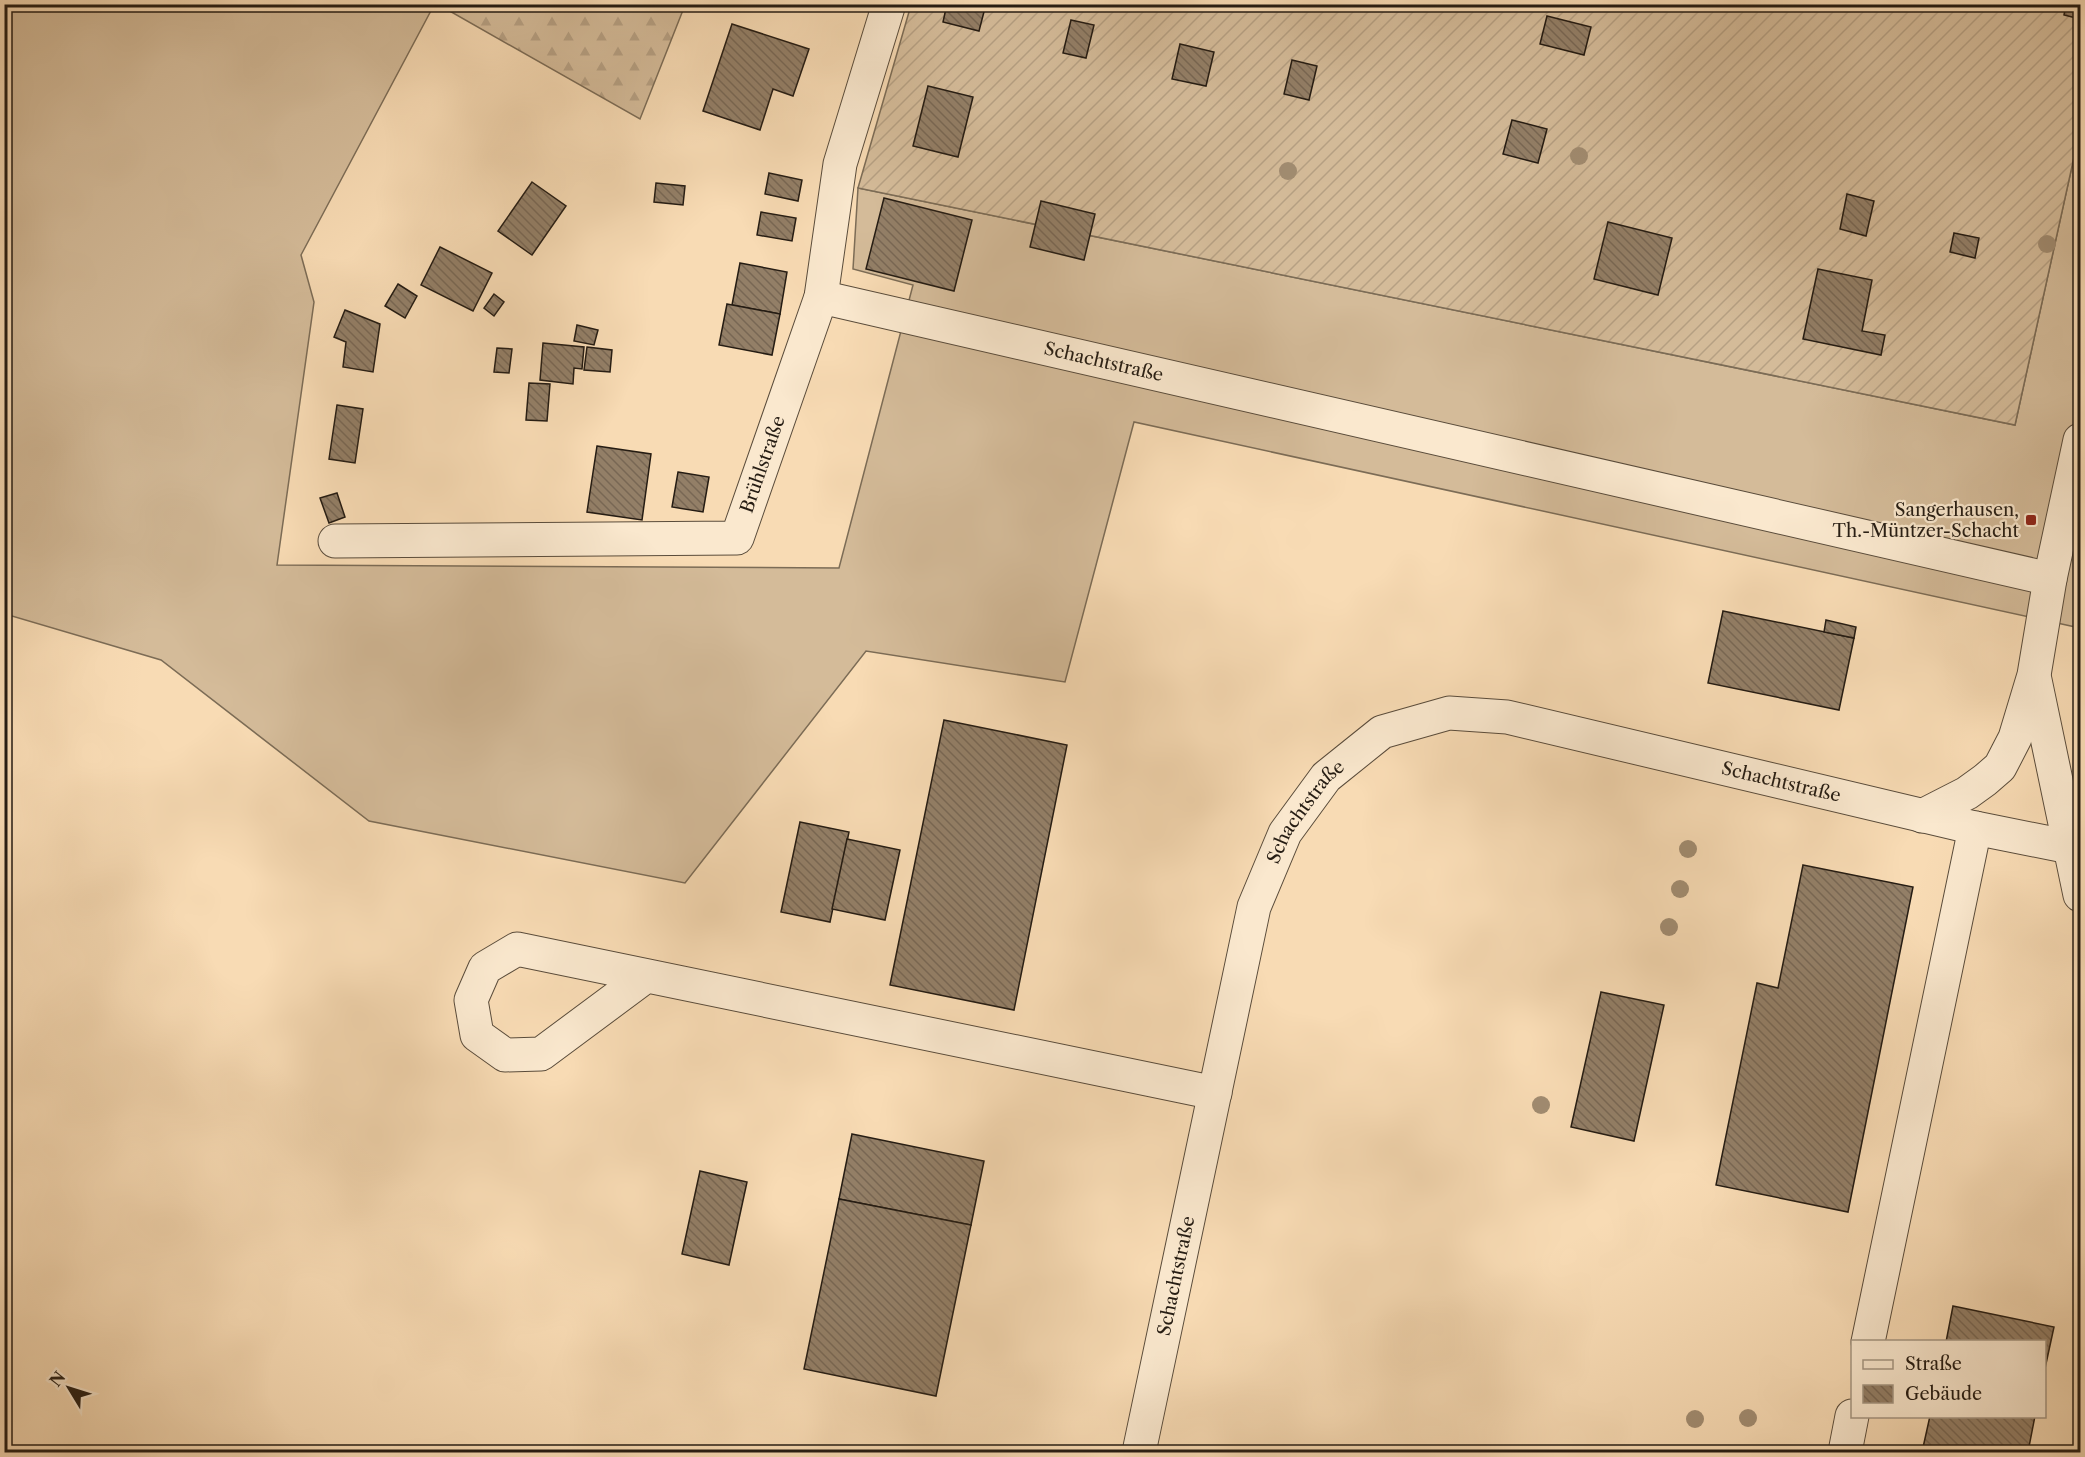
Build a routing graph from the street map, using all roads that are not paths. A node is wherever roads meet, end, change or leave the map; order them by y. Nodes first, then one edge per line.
1 (889, 4) edge
2 (821, 297) junction
3 (2080, 440) edge
4 (335, 541) dead end
5 (2050, 579) junction
6 (2034, 675) junction
7 (1922, 816) junction
8 (1975, 828) junction
9 (2076, 848) edge
10 (2080, 896) edge
11 (646, 975) junction
12 (1215, 1092) junction
13 (1868, 1340) edge
14 (1852, 1418) edge
15 (1139, 1452) edge
16 (1845, 1452) edge

1 - 2 street, Brühlstraße
2 - 4 street, Brühlstraße
2 - 5 street, Schachtstraße
3 - 5 street
5 - 6 street
6 - 7 street
6 - 9 street
7 - 8 street, Schachtstraße
7 - 12 street, Schachtstraße
8 - 9 street, Schachtstraße
8 - 13 street
9 - 10 street
11 - 11 street
11 - 12 street
12 - 15 street, Schachtstraße
14 - 16 street

